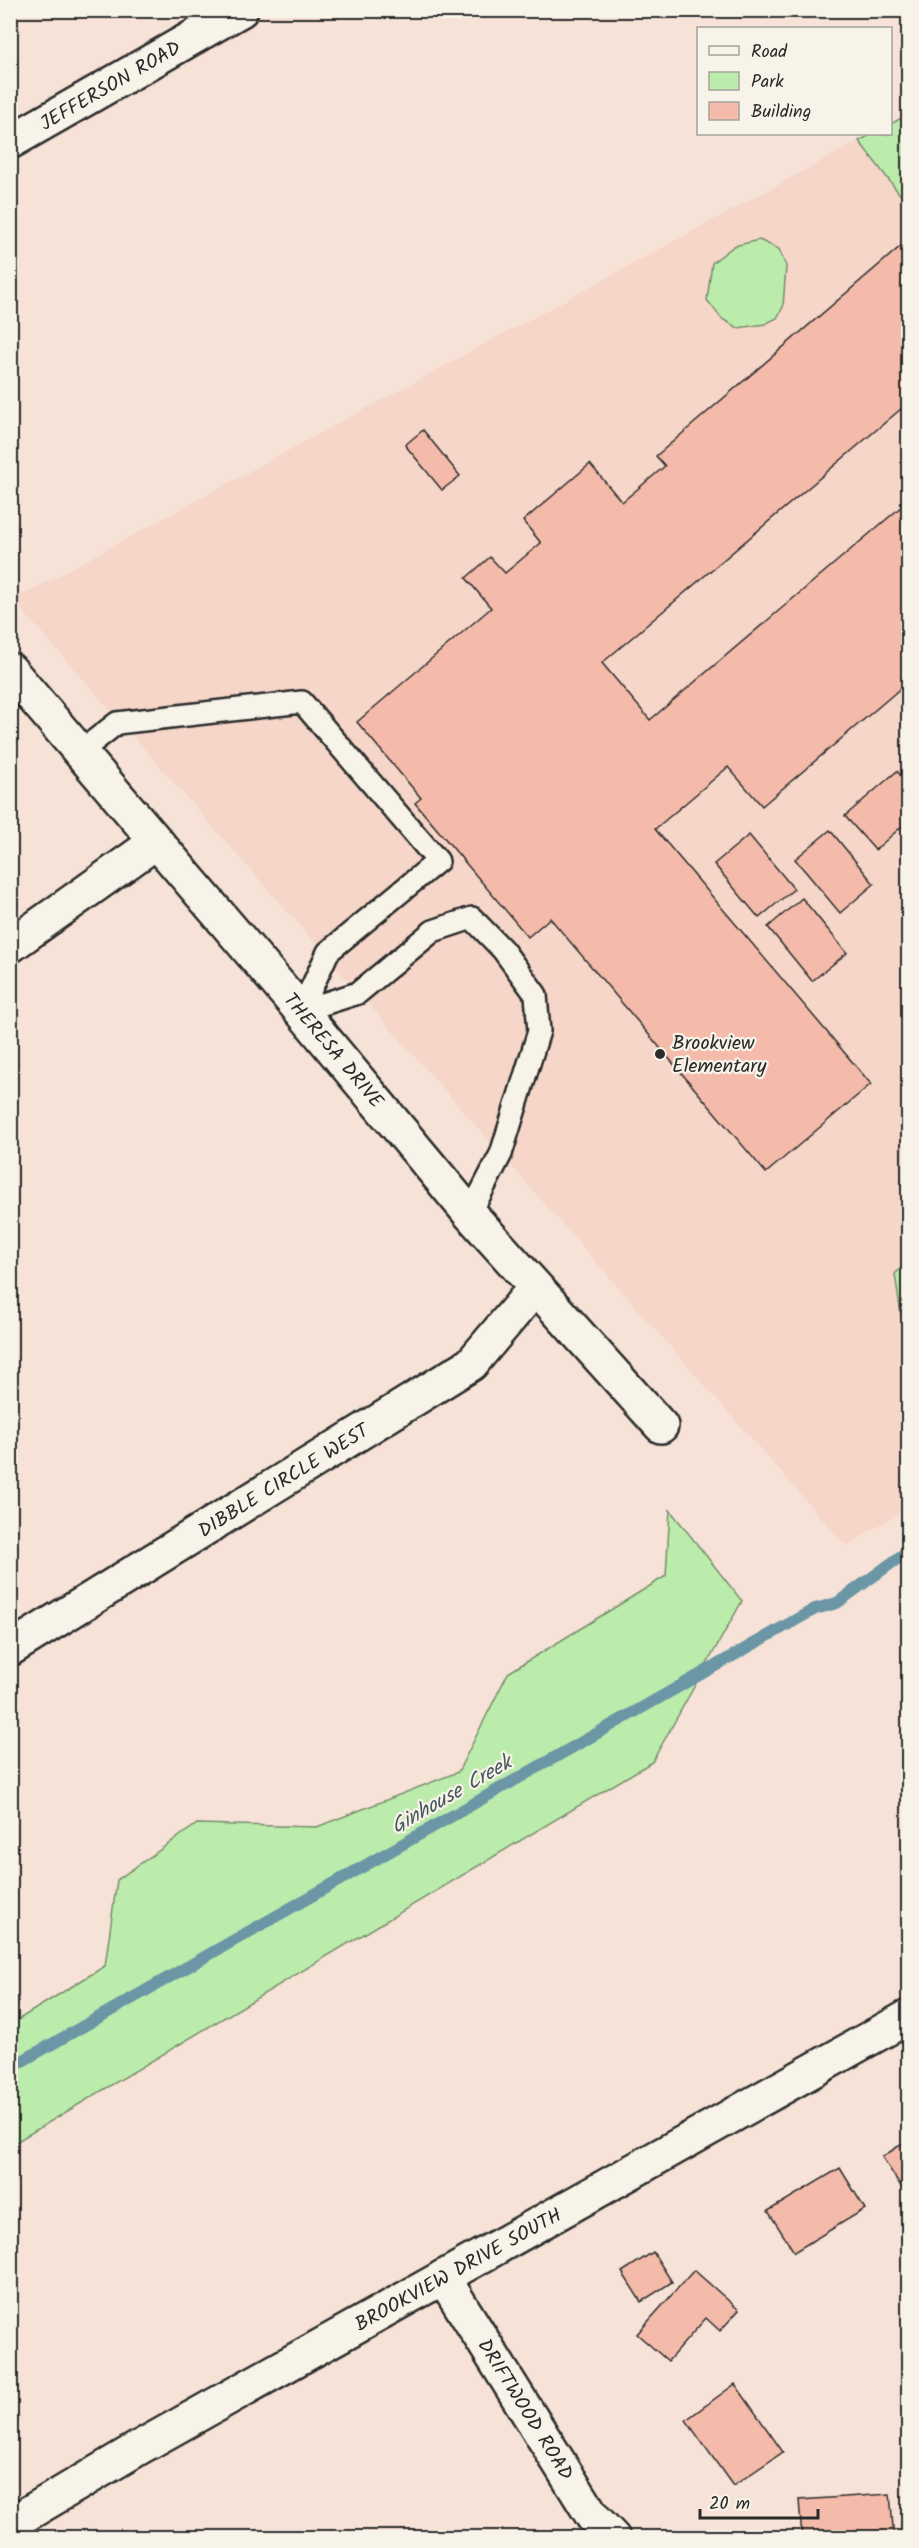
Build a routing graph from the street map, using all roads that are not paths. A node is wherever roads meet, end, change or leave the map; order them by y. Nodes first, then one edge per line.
1 (241, 10) edge
2 (10, 142) edge
3 (10, 670) edge
4 (80, 752) junction
5 (156, 842) junction
6 (10, 946) edge
7 (302, 1011) junction
8 (470, 1214) junction
9 (535, 1288) junction
10 (661, 1426) dead end
11 (10, 1649) edge
12 (909, 2017) edge
13 (443, 2277) junction
14 (10, 2524) edge
15 (613, 2538) edge

1 - 2 street, JEFFERSON ROAD
3 - 4 street, THERESA DRIVE
4 - 5 street, THERESA DRIVE
4 - 7 lane
5 - 6 street
5 - 7 street, THERESA DRIVE
7 - 8 street, THERESA DRIVE
7 - 8 lane
8 - 9 street, THERESA DRIVE
9 - 10 street, THERESA DRIVE
9 - 11 street, DIBBLE CIRCLE WEST
12 - 13 street, BROOKVIEW DRIVE SOUTH
13 - 14 street, BROOKVIEW DRIVE SOUTH
13 - 15 street, DRIFTWOOD ROAD

